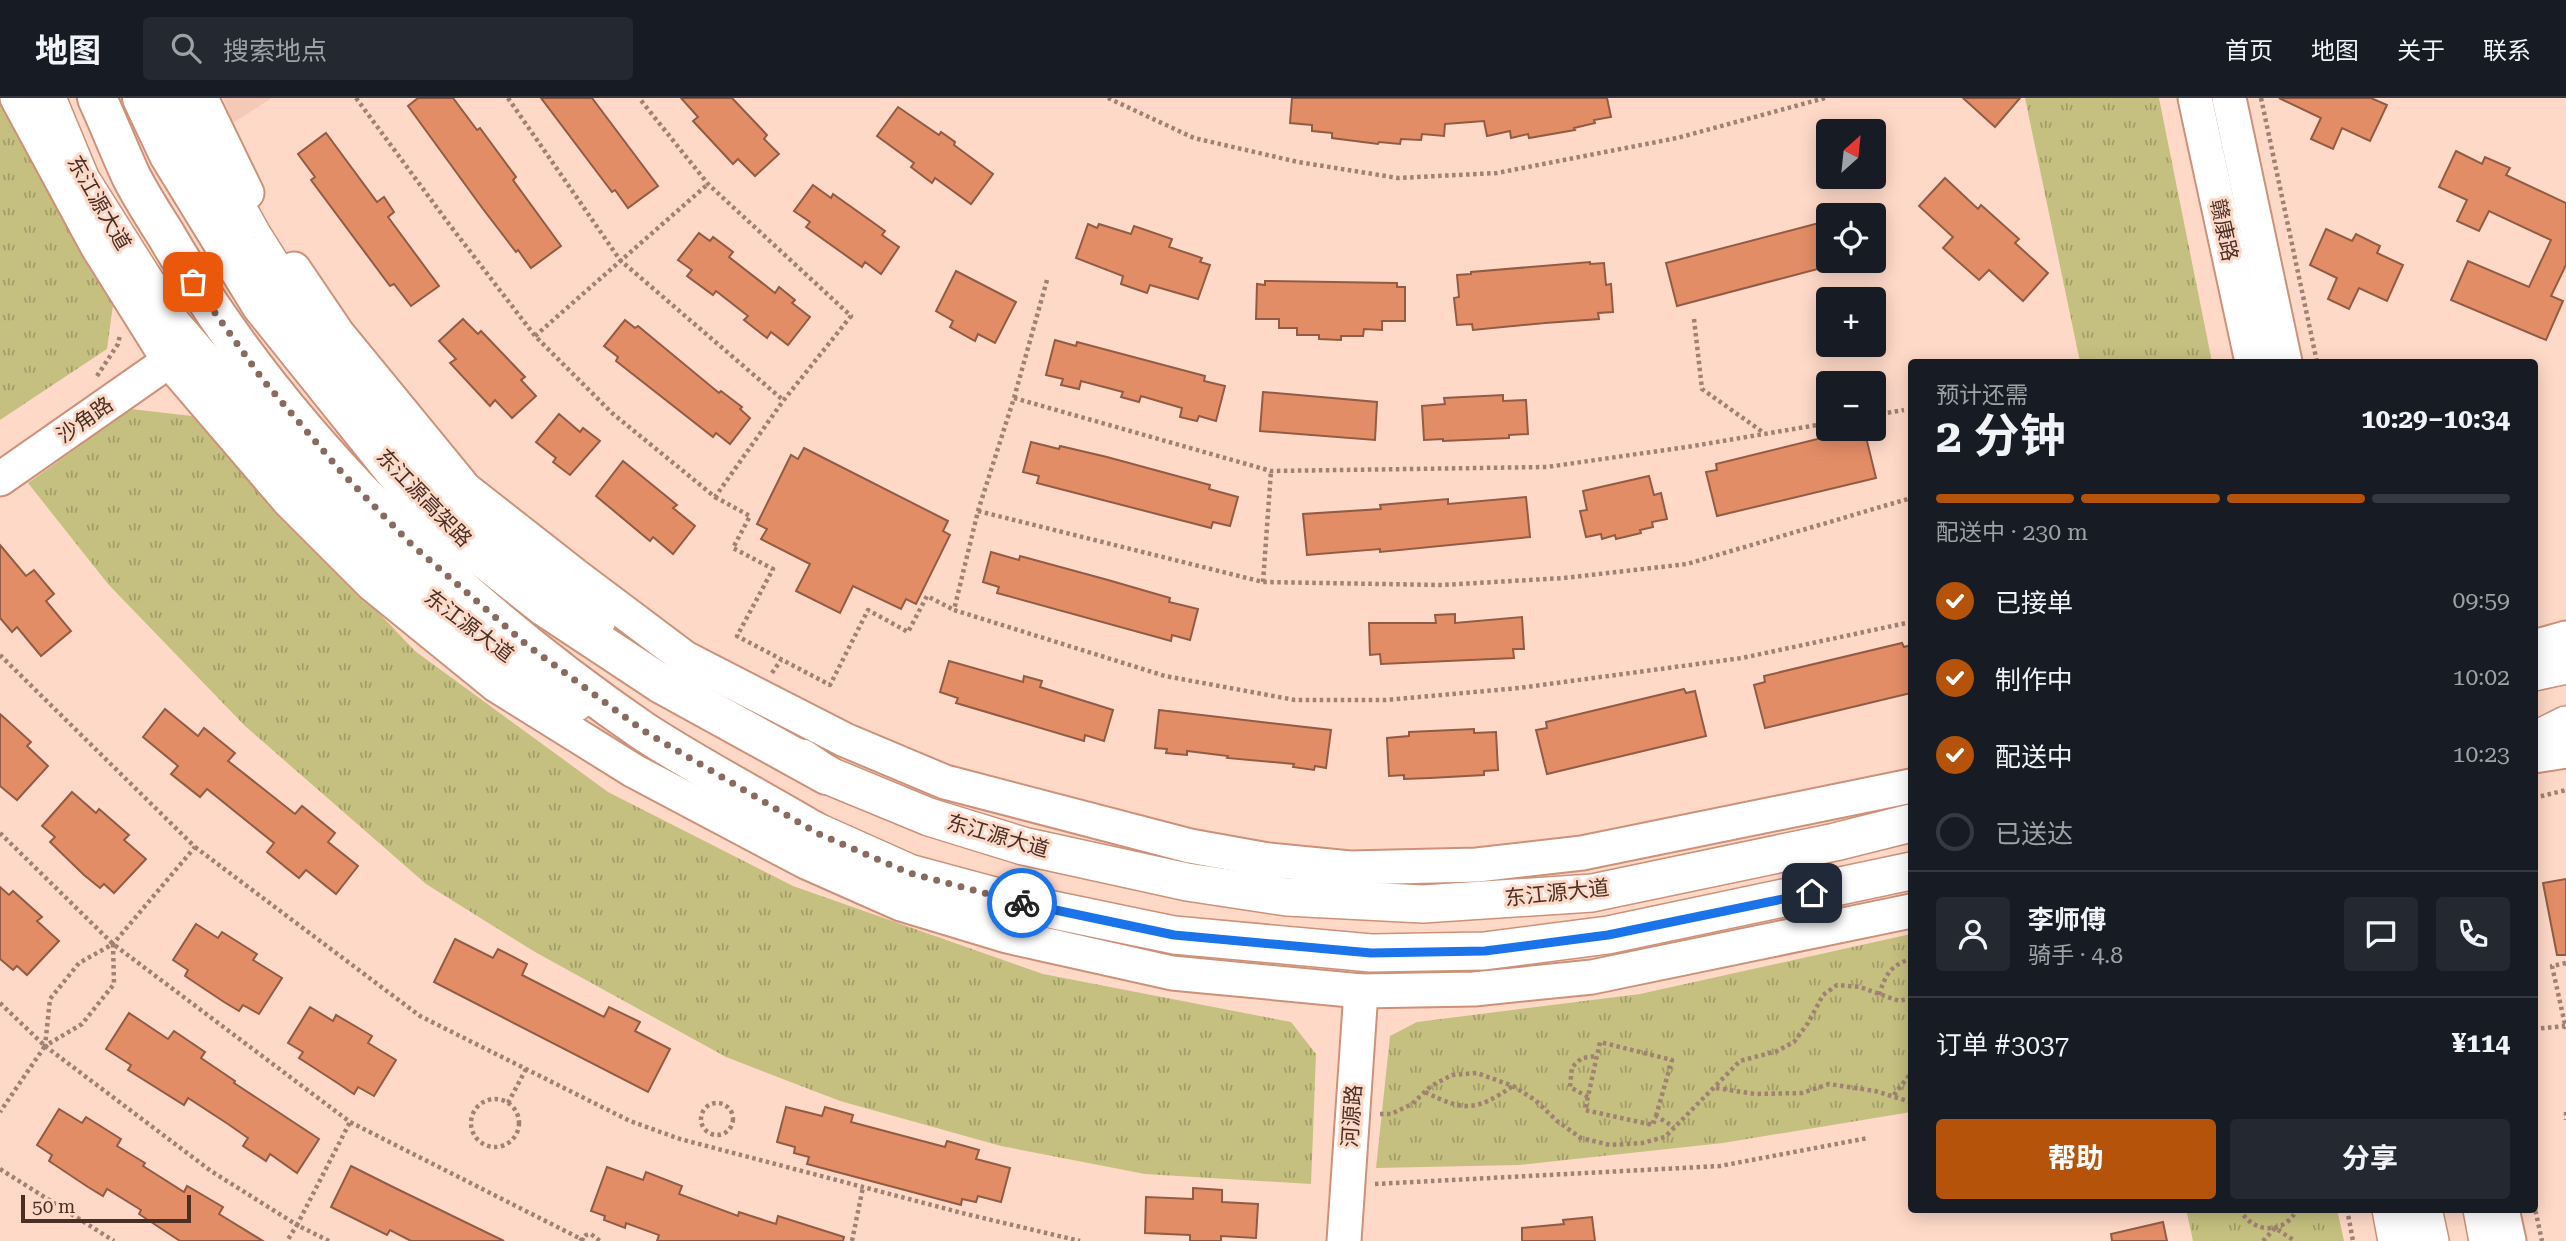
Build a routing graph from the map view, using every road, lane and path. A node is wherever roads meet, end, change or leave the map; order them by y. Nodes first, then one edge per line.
1 (17, 98) edge
2 (47, 98) edge
3 (97, 98) edge
4 (142, 98) edge
5 (175, 98) edge
6 (201, 98) edge
7 (356, 98) edge
8 (508, 98) edge
9 (639, 98) edge
10 (1108, 98) edge
11 (1825, 98) edge
12 (2195, 98) edge
13 (2229, 98) edge
14 (2261, 98) edge
15 (708, 184) junction
16 (620, 260) junction
17 (1047, 280) dead end
18 (1694, 319) dead end
19 (122, 325) dead end
20 (535, 335) junction
21 (2251, 359) edge
22 (2284, 359) edge
23 (2316, 359) edge
24 (169, 361) junction
25 (96, 378) dead end
26 (1014, 398) junction
27 (783, 401) junction
28 (1904, 410) dead end
29 (1886, 413) edge
30 (1816, 425) edge
31 (1765, 434) junction
32 (1271, 471) junction
33 (0, 479) edge
34 (715, 497) junction
35 (1908, 499) edge
36 (978, 511) junction
37 (1263, 582) junction
38 (954, 610) junction
39 (1908, 623) edge
40 (2566, 638) edge
41 (2538, 646) edge
42 (0, 655) edge
43 (2566, 665) edge
44 (2538, 671) edge
45 (2566, 724) edge
46 (2538, 728) edge
47 (2538, 739) edge
48 (2566, 751) edge
49 (2538, 754) edge
50 (827, 775) junction
51 (1908, 787) edge
52 (2566, 790) edge
53 (2538, 796) edge
54 (1908, 825) edge
55 (0, 833) edge
56 (817, 833) junction
57 (195, 847) junction
58 (1908, 872) edge
59 (1908, 912) edge
60 (113, 944) junction
61 (1908, 960) edge
62 (2566, 963) edge
63 (1361, 991) junction
64 (1879, 995) junction
65 (1908, 999) edge
66 (0, 1003) edge
67 (2566, 1028) edge
68 (2538, 1029) edge
69 (45, 1046) junction
70 (1597, 1056) junction
71 (526, 1069) junction
72 (1908, 1077) edge
73 (1513, 1086) junction
74 (1716, 1088) junction
75 (1425, 1092) junction
76 (1894, 1096) junction
77 (1588, 1097) junction
78 (1908, 1101) edge
79 (509, 1103) junction
80 (1352, 1110) junction
81 (0, 1112) edge
82 (2566, 1112) edge
83 (1656, 1116) junction
84 (2566, 1120) edge
85 (350, 1122) junction
86 (1674, 1128) junction
87 (716, 1135) junction
88 (1868, 1138) dead end
89 (713, 1147) junction
90 (0, 1169) edge
91 (863, 1187) junction
92 (1347, 1191) junction
93 (2242, 1213) edge
94 (2294, 1213) edge
95 (2348, 1213) edge
96 (2377, 1213) edge
97 (2392, 1213) edge
98 (2424, 1213) edge
99 (2464, 1213) edge
100 (2483, 1213) edge
101 (2503, 1213) edge
102 (2536, 1213) edge
103 (297, 1225) junction
104 (2275, 1228) junction
105 (582, 1240) edge
106 (114, 1241) edge
107 (287, 1241) edge
108 (329, 1241) edge
109 (600, 1241) edge
110 (852, 1241) edge
111 (1080, 1241) edge
112 (1344, 1241) edge
113 (2263, 1241) edge
114 (2295, 1241) edge
115 (2353, 1241) edge
116 (2382, 1241) edge
117 (2397, 1241) edge
118 (2430, 1241) edge
119 (2469, 1241) edge
120 (2488, 1241) edge
121 (2509, 1241) edge
122 (2542, 1241) edge

1 - 24 street
2 - 56 main road, 东江源大道
3 - 56 highway, 东江源高架路
4 - 50 highway, 东江源高架路
5 - 50 main road, 东江源大道
6 - 51 street
7 - 20 path
8 - 16 path
9 - 15 path
10 - 11 path
12 - 21 street, 赣康路
13 - 22 street, 赣康路
14 - 23 path
15 - 16 path
15 - 27 path
16 - 20 path
16 - 27 path
17 - 26 path
18 - 31 path
19 - 25 path
20 - 34 path
24 - 33 street, 沙角路
24 - 63 street
26 - 32 path
26 - 36 path
27 - 34 path
28 - 29 path
30 - 31 path
31 - 32 path
32 - 37 path
34 - 38 path
35 - 37 path
36 - 37 path
36 - 38 path
38 - 39 path
40 - 41 street
42 - 57 path
43 - 44 main road
45 - 46 main road
45 - 47 main road
48 - 49 street
50 - 54 main road, 东江源大道
52 - 53 path
55 - 60 path
56 - 58 main road, 东江源大道
57 - 60 path
57 - 71 path
59 - 63 street
60 - 69 path
60 - 69 path
60 - 85 path
61 - 64 path
62 - 67 path
63 - 80 street, 河源路
64 - 65 path
64 - 74 path
66 - 69 path
67 - 68 path
69 - 81 path
69 - 103 path
70 - 77 path
70 - 77 path
70 - 83 path
71 - 79 path
71 - 89 path
72 - 76 path
73 - 75 path
73 - 75 path
73 - 86 path
74 - 76 path
74 - 86 path
75 - 80 path
76 - 78 path
77 - 83 path
79 - 79 path
80 - 92 street, 河源路
82 - 84 path
83 - 86 path
85 - 103 path
85 - 105 path
87 - 87 path
87 - 89 path
88 - 92 path
89 - 91 path
90 - 106 path
91 - 110 path
91 - 111 path
92 - 112 street, 河源路
93 - 104 path
94 - 104 path
95 - 115 path
96 - 116 street
97 - 117 main road
98 - 118 main road
99 - 119 main road
100 - 120 main road
101 - 121 street
102 - 122 path
103 - 107 path
103 - 108 path
104 - 113 path
104 - 114 path
105 - 109 path

